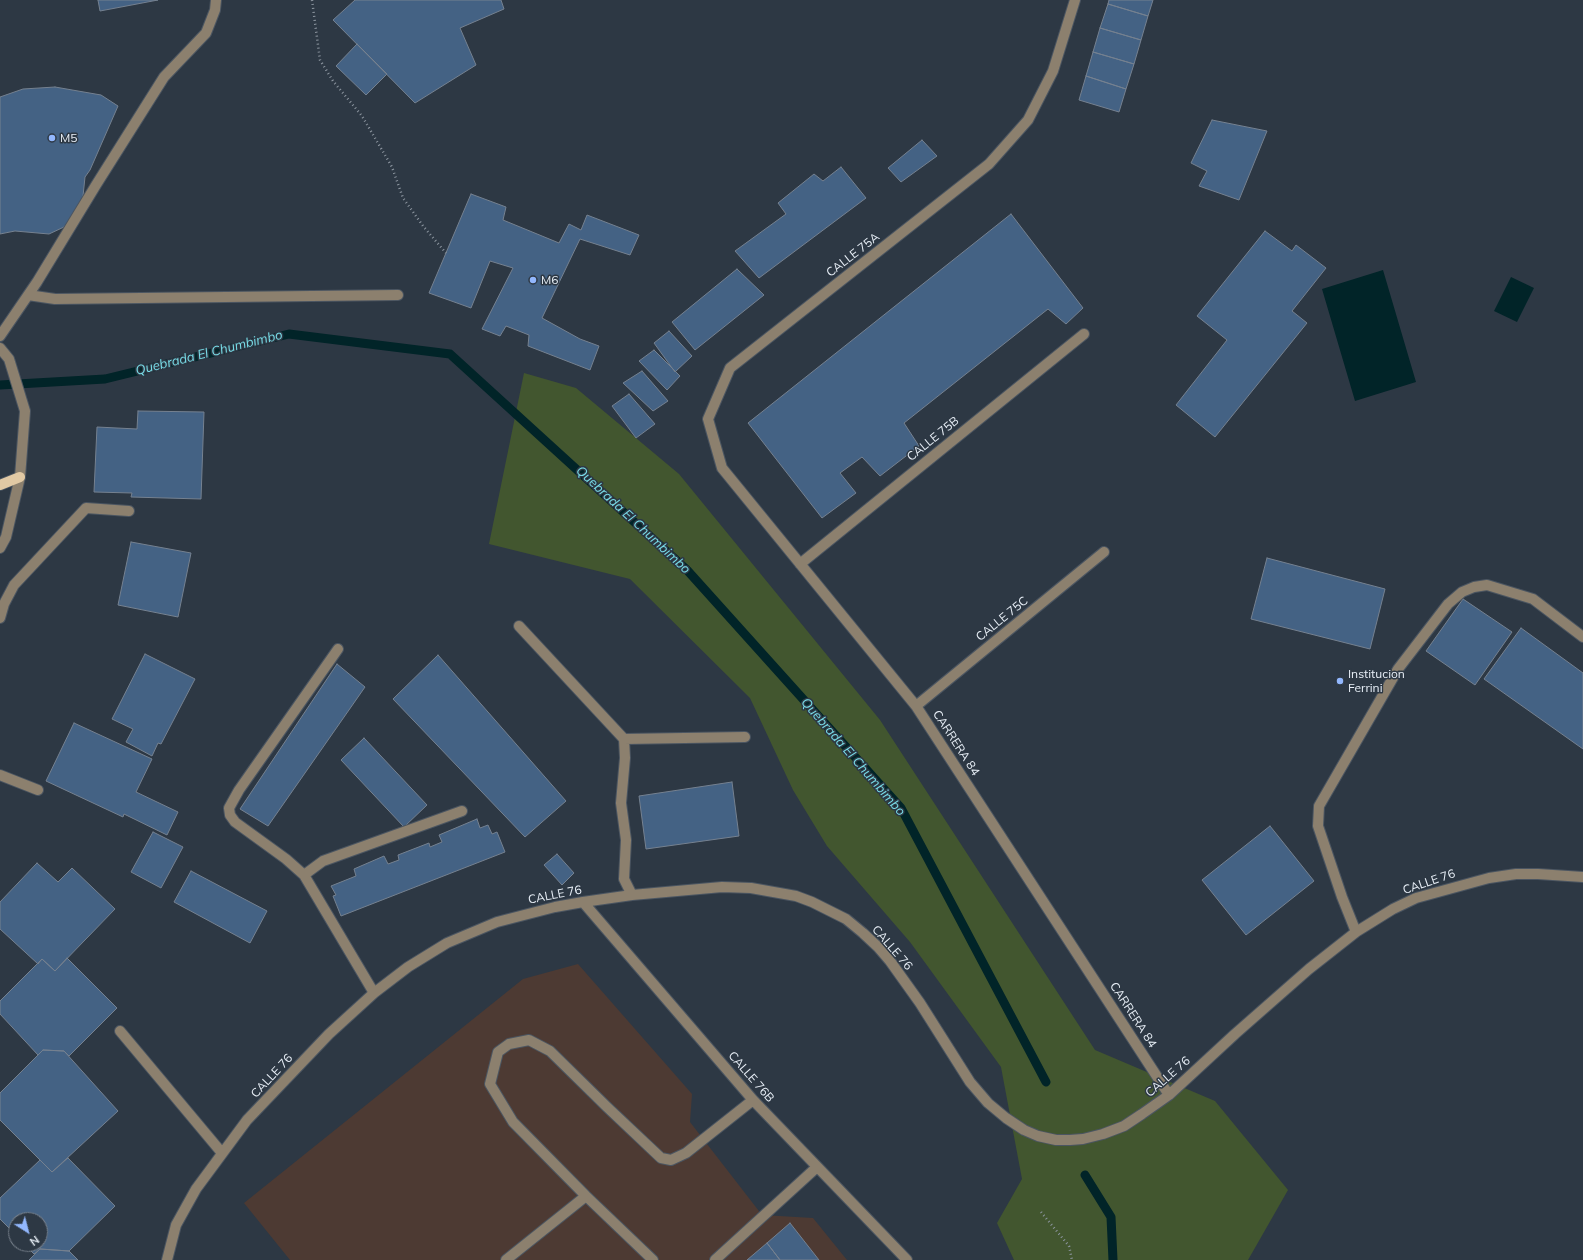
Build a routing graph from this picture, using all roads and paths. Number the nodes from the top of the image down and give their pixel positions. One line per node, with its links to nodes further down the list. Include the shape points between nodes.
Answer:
1 (216, 0): 5 (street, via 206,33 164,77)
2 (312, 0): 4 (path, via 320,60 333,81 362,116 392,167 403,198)
3 (1075, 0): 10 (street, CALLE 75A, via 1054,71 1028,120 989,164 730,368)
4 (446, 253)
5 (28, 295): 6 (street, via 55,299); 8 (street)
6 (398, 295)
7 (1084, 334): 16 (street, CALLE 75B)
8 (0, 336)
9 (0, 348): 11 (street, via 9,359 25,411)
10 (708, 419): 16 (street, CARRERA 84, via 722,468)
11 (20, 477): 12 (main road); 14 (street, via 6,537)
12 (0, 485)
13 (129, 511): 17 (street, via 86,508 14,585)
14 (0, 548)
15 (1104, 552): 22 (street, CALLE 75C)
16 (800, 564): 22 (street, CARRERA 84)
17 (2, 604): 18 (street)
18 (0, 618)
19 (519, 626): 24 (street)
20 (1583, 637): 32 (street, via 1533,599 1487,585 1462,592 1448,604 1402,663 1319,806 1318,826)
21 (338, 648): 28 (street, via 228,808 235,822)
22 (916, 706): 35 (street, CARRERA 84)
23 (745, 737): 24 (street)
24 (624, 739): 30 (street, via 621,803 626,840 624,879)
25 (0, 775): 26 (street)
26 (38, 790)
27 (462, 811): 28 (street, via 323,861)
28 (304, 875): 33 (street)
29 (1583, 877): 32 (street, CALLE 76, via 1516,874 1468,883 1416,898)
30 (632, 895): 31 (street, CALLE 76); 35 (street, CALLE 76, via 722,887 752,888 796,896 846,919 890,961 970,1082 988,1103 1024,1130 1038,1136 1070,1140 1103,1134 1124,1126)
31 (584, 902): 33 (street, CALLE 76, via 497,922 470,932 429,953); 36 (street, CALLE 76B)
32 (1356, 932): 35 (street, CALLE 76, via 1279,995)
33 (374, 993): 37 (street, CALLE 76, via 329,1034 248,1120)
34 (120, 1031): 37 (street)
35 (1169, 1095)
36 (753, 1100): 38 (street, CALLE 76B); 39 (street, via 686,1153 671,1160 661,1158 550,1051 529,1040 509,1044 498,1052 490,1084 513,1122)
37 (222, 1152): 41 (street, CALLE 76, via 184,1209 176,1225)
38 (817, 1167): 44 (street); 45 (street, CALLE 76B)
39 (586, 1196): 42 (street); 43 (street)
40 (1041, 1212): 46 (path, via 1069,1246)
41 (167, 1260)
42 (506, 1260)
43 (653, 1260)
44 (714, 1260)
45 (907, 1260)
46 (1072, 1260)

